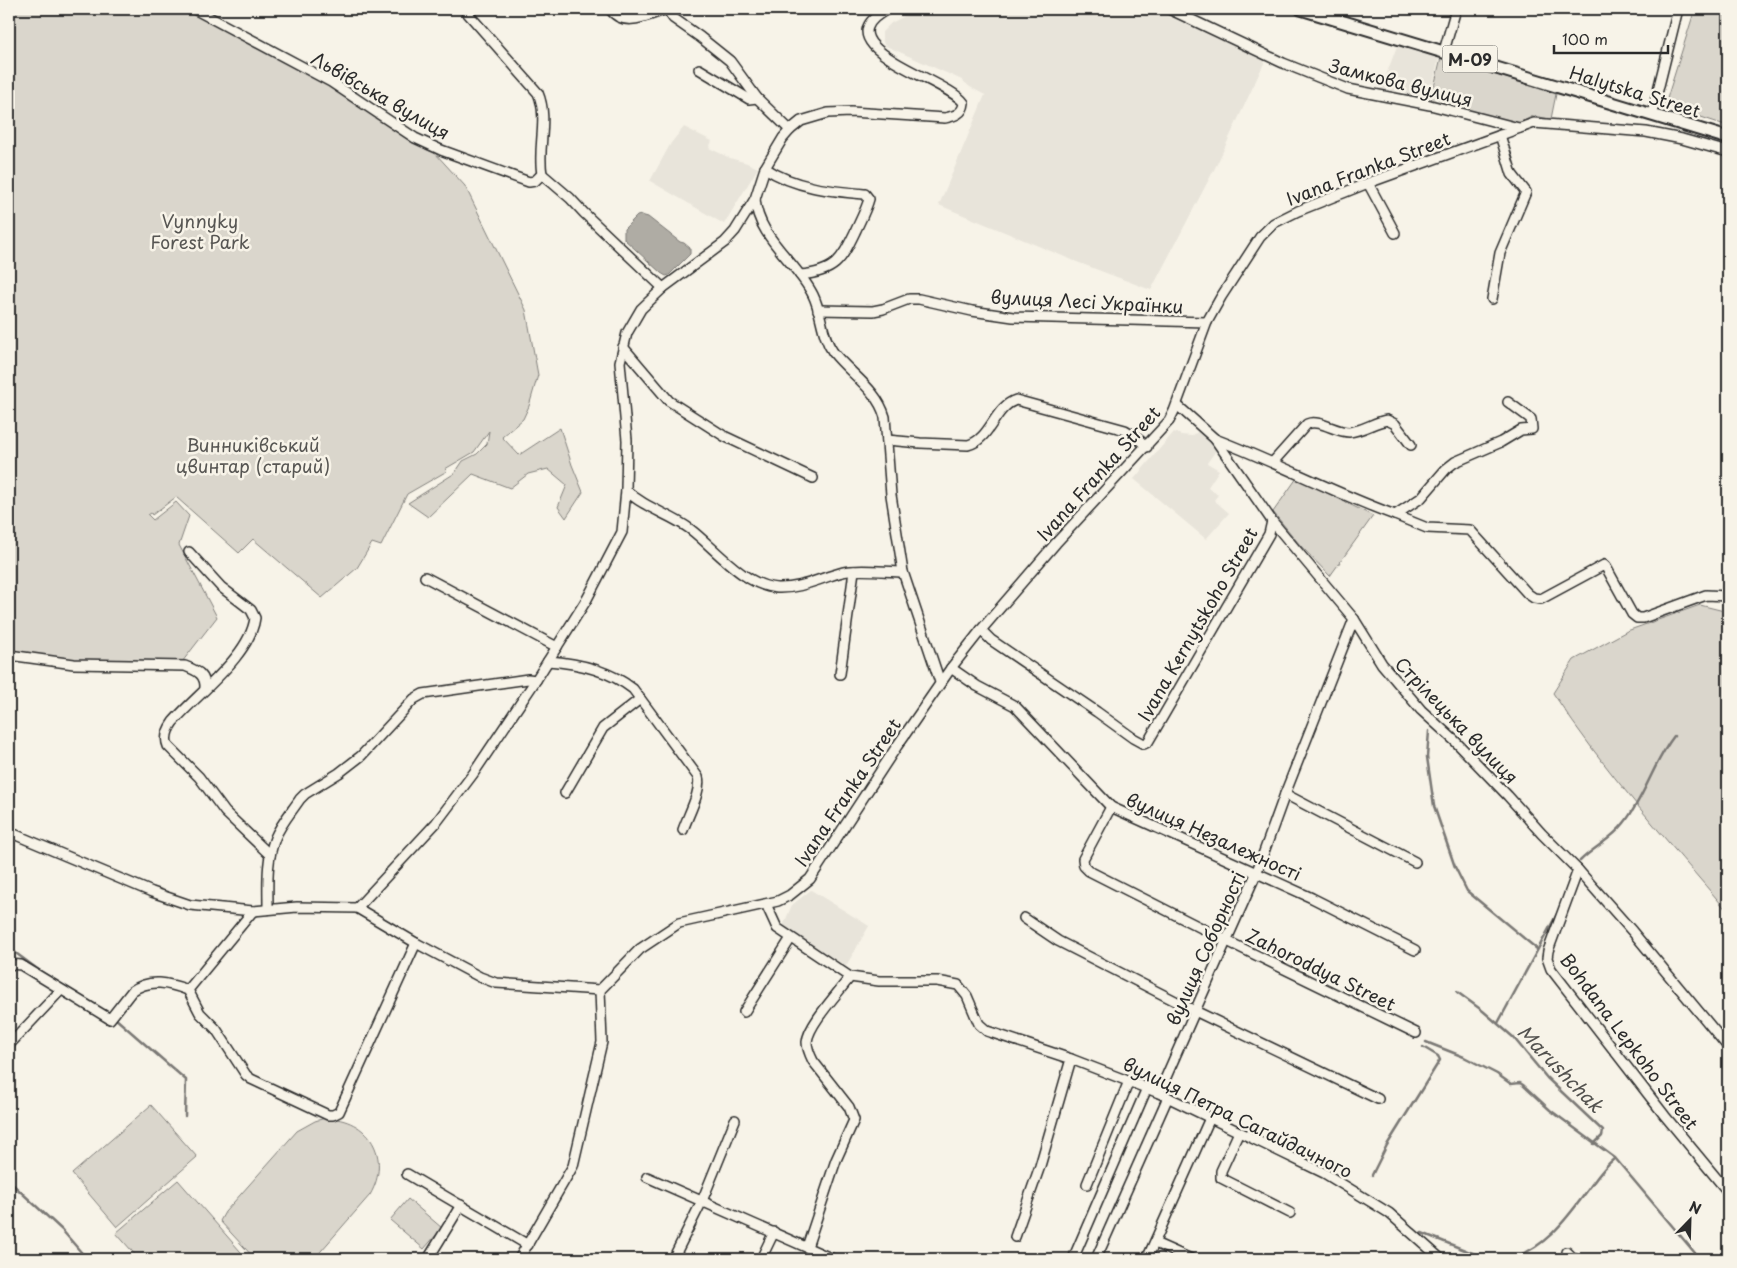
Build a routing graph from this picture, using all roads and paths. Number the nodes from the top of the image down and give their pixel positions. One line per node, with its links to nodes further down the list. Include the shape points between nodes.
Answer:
1 (194, 9): 20 (street, Львівська вулиця, via 332,82 415,138 529,182)
2 (464, 9): 20 (street, via 538,93 543,114)
3 (610, 9): 4 (street, via 628,20)
4 (667, 9): 12 (street, via 673,18 730,61)
5 (888, 9): 15 (street, via 867,29 871,44 889,58 954,93 964,103 961,111 945,118 828,113 807,119)
6 (1168, 9): 14 (street, Замкова вулиця, via 1283,63 1348,89 1430,105)
7 (1301, 9): 10 (main road, Halytska Street / М-09)
8 (1456, 9): 10 (street)
9 (1678, 9): 13 (street)
10 (1444, 51): 13 (main road, Halytska Street / М-09)
11 (699, 69): 12 (street, via 749,98)
12 (757, 98): 15 (street)
13 (1652, 114): 17 (main road, Halytska Street / М-09)
14 (1519, 128): 16 (street, Ivana Franka Street); 18 (street, Ivana Franka Street, via 1534,123 1646,132)
15 (790, 130): 19 (street)
16 (1500, 136): 21 (street, Ivana Franka Street); 26 (street, via 1512,174 1526,192 1500,253)
17 (1728, 138)
18 (1728, 152)
19 (765, 168): 22 (street); 24 (street, via 795,183 865,194 869,199 841,259 828,268)
20 (542, 174): 25 (street)
21 (1368, 183): 23 (street); 28 (street, Ivana Franka Street, via 1274,223 1260,237)
22 (755, 198): 24 (street, via 762,226); 25 (street, via 725,242)
23 (1395, 233)
24 (800, 275): 27 (street, via 814,296)
25 (663, 288): 29 (street, via 640,309 626,333)
26 (1492, 299)
27 (818, 310): 28 (street, вулиця Лесі Українки, via 873,311 909,299 919,299 1013,317); 33 (street, via 832,350 869,389 883,410)
28 (1207, 322): 31 (street, Ivana Franka Street)
29 (623, 347): 37 (street, via 669,402 724,436); 38 (street, via 620,362)
30 (1508, 402): 39 (street, via 1531,419 1532,429 1521,430 1455,462 1421,498)
31 (1177, 405): 32 (street, Стрілецька вулиця); 35 (street, Ivana Franka Street, via 1169,421)
32 (1215, 439): 36 (street); 40 (street, Стрілецька вулиця)
33 (887, 440): 35 (street, via 968,445 981,439 1005,406 1016,400 1125,430); 43 (street, via 891,496)
34 (1411, 445): 36 (street, via 1395,424 1387,420 1350,432 1312,422)
35 (1147, 447): 47 (street, Ivana Franka Street, via 1109,484)
36 (1273, 462): 39 (street)
37 (813, 478)
38 (626, 490): 42 (street, via 634,498 689,528 734,567 768,587 798,587 844,571); 48 (street, via 622,532 587,599)
39 (1395, 515): 45 (street, via 1427,528 1470,530 1528,594 1537,599 1604,565 1637,618 1706,596)
40 (1272, 521): 46 (street, Стрілецька вулиця); 47 (street, Ivana Kernytskoho Street, via 1269,534 1148,742 1141,743 1133,738)
41 (189, 552): 55 (street, via 221,587 251,610 255,618 238,656)
42 (854, 571): 43 (street); 52 (street)
43 (903, 572): 54 (street)
44 (425, 577): 48 (street)
45 (1728, 596)
46 (1354, 619): 58 (street, вулиця Соборності); 64 (street, Стрілецька вулиця, via 1382,664 1421,710 1455,741)
47 (981, 630): 51 (street, Ivana Franka Street)
48 (556, 647): 50 (street)
49 (9, 655): 55 (street, via 74,664 185,666 203,675)
50 (548, 661): 53 (street); 56 (street, via 570,663 610,675 634,689)
51 (951, 668): 54 (street, Ivana Franka Street); 59 (street, вулиця Незалежності, via 1016,706)
52 (840, 674)
53 (536, 680): 62 (street, via 422,694 414,698 360,756 300,799 276,837); 68 (street, via 436,823)
54 (940, 682): 66 (street, Ivana Franka Street, via 810,878 790,895)
55 (205, 690): 62 (street, via 170,726 166,740 168,746 199,777 225,812)
56 (640, 699): 57 (street, via 603,728); 60 (street, via 700,783)
57 (565, 793)
58 (1285, 794): 63 (street); 65 (street, вулиця Соборності)
59 (1111, 807): 65 (street, вулиця Незалежності); 72 (street, Zahoroddya Street, via 1085,854 1084,866)
60 (683, 830)
61 (9, 832): 69 (street, via 190,905)
62 (270, 855): 67 (street)
63 (1415, 862)
64 (1578, 870): 84 (street, Стрілецька вулиця); 96 (street, Bohdana Lepkoho Street, via 1548,951 1551,969)
65 (1256, 874): 72 (street, вулиця Соборності); 74 (street, вулиця Незалежності)
66 (766, 904): 71 (street, via 777,928); 79 (street, Ivana Franka Street, via 678,923 640,949)
67 (268, 908): 68 (street); 69 (street)
68 (357, 908): 73 (street)
69 (253, 911): 78 (street)
70 (1024, 918): 80 (street, via 1058,940)
71 (791, 938): 76 (street); 81 (street)
72 (1227, 942): 80 (street, вулиця Соборності); 82 (street, Zahoroddya Street)
73 (416, 943): 78 (street, via 338,1112 333,1116 246,1074 216,1029 200,1013); 79 (street, via 496,983)
74 (1415, 950)
75 (9, 964): 77 (street, via 21,965)
76 (850, 977): 85 (street, вулиця Петра Сагайдачного, via 958,985 967,996 979,1024 987,1030); 104 (street, via 808,1037 808,1053 849,1107 854,1120 836,1160)
77 (61, 990): 78 (street, via 110,1019 132,991 150,983 170,984); 83 (street)
78 (188, 990)
79 (600, 990): 103 (street, via 602,1042 573,1166)
80 (1195, 1011): 88 (street, вулиця Соборності); 89 (street)
81 (744, 1012)
82 (1416, 1033)
83 (9, 1045)
84 (1728, 1047)
85 (1072, 1059): 86 (street, вулиця Петра Сагайдачного); 101 (street)
86 (1129, 1081): 87 (street, вулиця Петра Сагайдачного); 95 (street)
87 (1147, 1088): 88 (street, вулиця Петра Сагайдачного); 111 (street)
88 (1164, 1095): 90 (street, вулиця Петра Сагайдачного); 112 (street, вулиця Соборності)
89 (1378, 1099)
90 (1210, 1118): 92 (street, вулиця Петра Сагайдачного); 102 (street)
91 (736, 1120): 97 (street)
92 (1239, 1132): 99 (street, via 1220,1171 1221,1178); 115 (street, вулиця Петра Сагайдачного, via 1324,1173 1361,1195 1389,1213)
93 (407, 1174): 98 (street)
94 (647, 1177): 97 (street)
95 (1087, 1184)
96 (1728, 1192)
97 (702, 1201): 100 (street); 108 (street)
98 (461, 1206): 103 (street); 106 (street)
99 (1290, 1213)
100 (774, 1232): 104 (street); 109 (street)
101 (1015, 1237)
102 (1155, 1243): 113 (street); 114 (street)
103 (528, 1245): 107 (street)
104 (807, 1247): 110 (street)
105 (1567, 1252): 116 (street)
106 (428, 1259)
107 (519, 1259)
108 (673, 1259)
109 (761, 1259)
110 (833, 1259)
111 (1073, 1259)
112 (1096, 1259)
113 (1147, 1259)
114 (1191, 1259)
115 (1441, 1259)
116 (1574, 1259)

